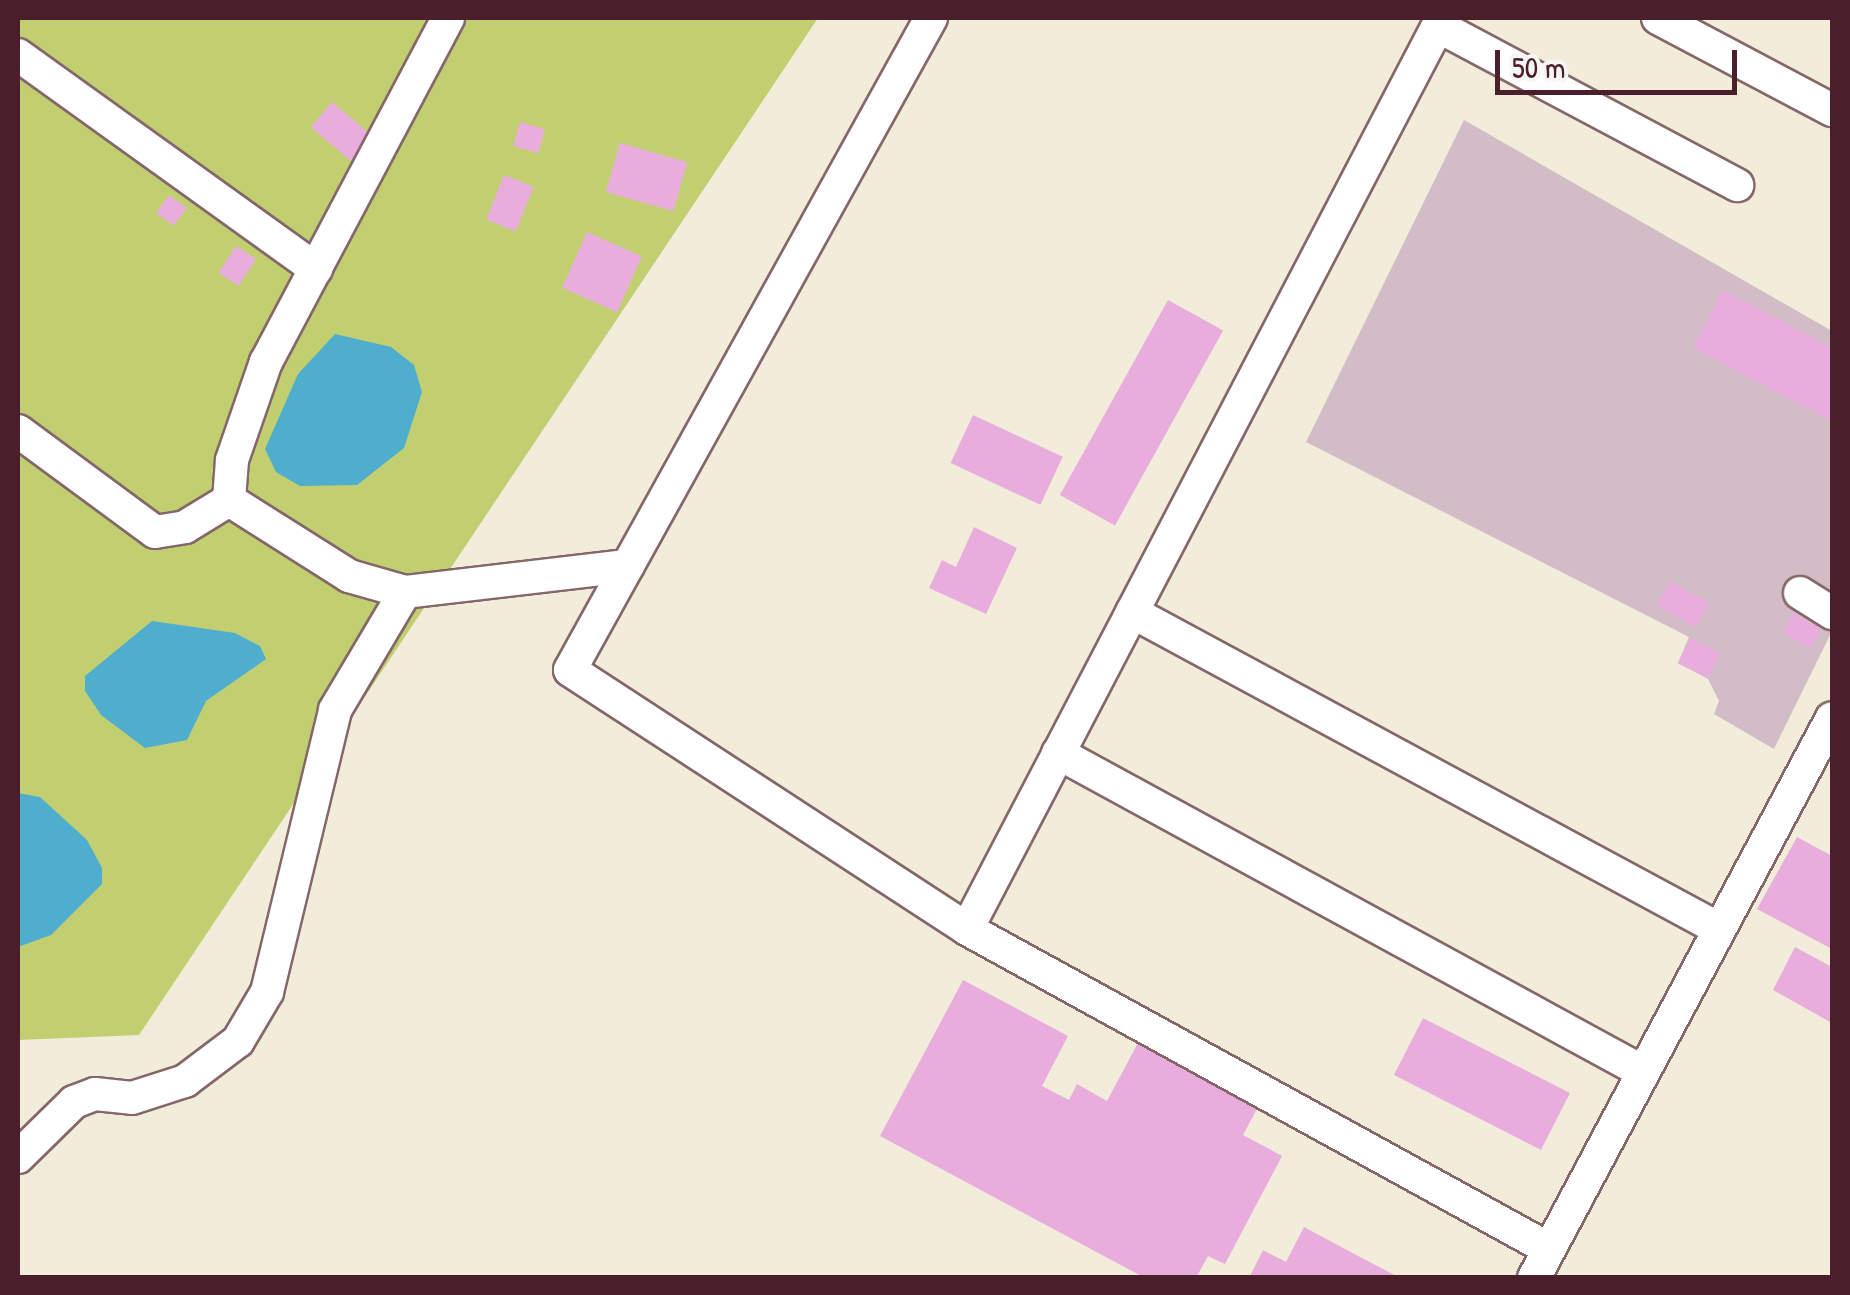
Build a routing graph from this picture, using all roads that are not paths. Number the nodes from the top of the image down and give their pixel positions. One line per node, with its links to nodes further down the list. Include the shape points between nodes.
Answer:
1 (448, 18): 8 (street)
2 (931, 18): 11 (street)
3 (1658, 18): 6 (street)
4 (1440, 22): 7 (street); 14 (street)
5 (18, 55): 8 (street)
6 (1832, 110)
7 (1737, 184)
8 (316, 270): 10 (street, via 266,362 232,460)
9 (18, 432): 10 (street, via 155,532 185,527)
10 (230, 500): 12 (street, via 349,576)
11 (627, 566): 12 (street); 18 (street, via 570,670)
12 (404, 592): 21 (street, via 336,710 267,992 238,1041 185,1081 132,1098 95,1094 74,1102)
13 (1800, 593): 15 (street)
14 (1132, 612): 17 (street); 19 (street)
15 (1832, 612)
16 (1832, 718): 19 (street)
17 (1058, 754): 18 (street); 20 (street)
18 (967, 929): 22 (street)
19 (1720, 930): 20 (street)
20 (1644, 1072): 22 (street)
21 (18, 1157)
22 (1542, 1263)

